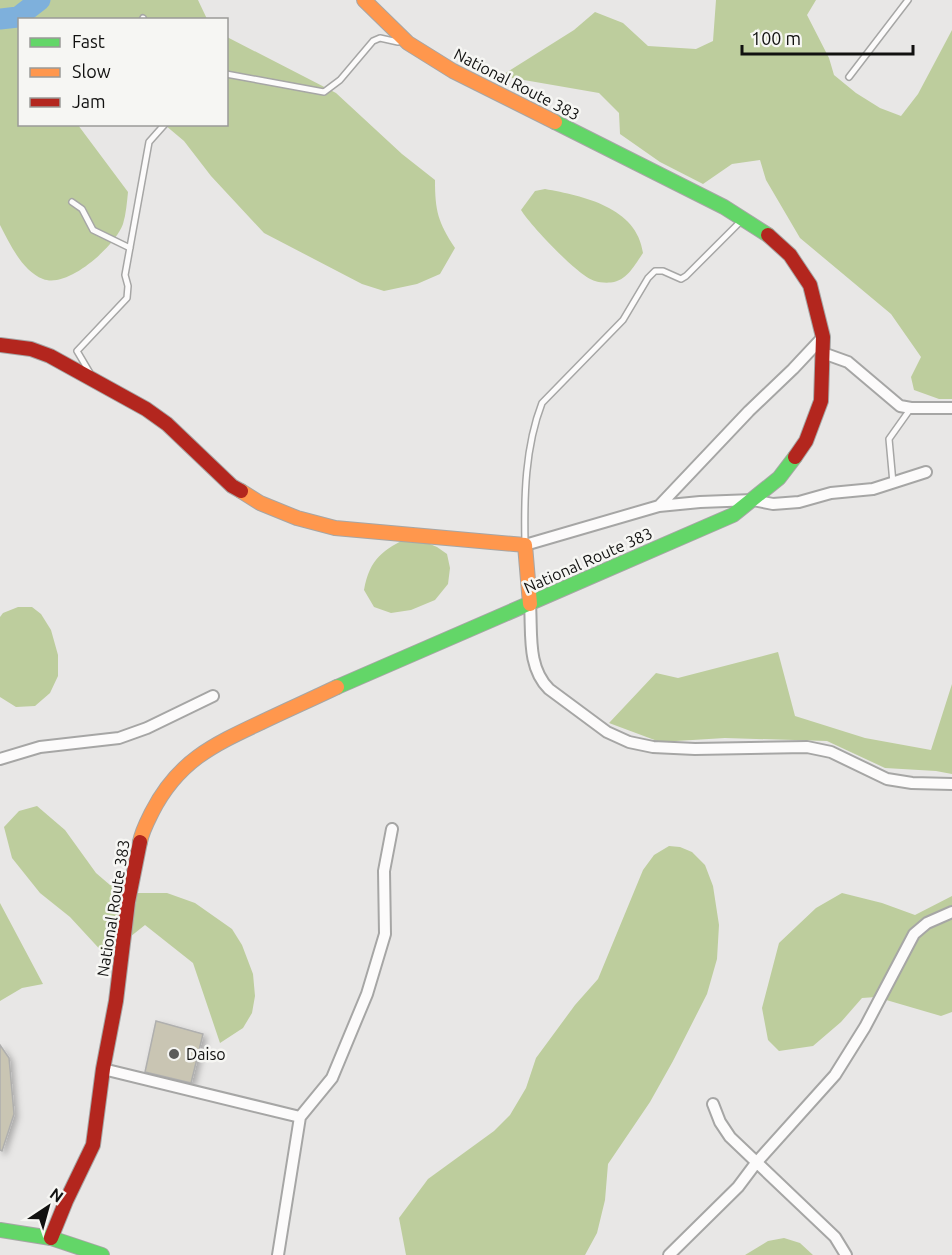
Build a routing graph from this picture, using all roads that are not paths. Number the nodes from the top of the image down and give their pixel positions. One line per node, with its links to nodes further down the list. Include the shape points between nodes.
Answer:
1 (364, 0): 3 (main road, National Route 383)
2 (908, 0): 5 (lane)
3 (411, 45): 4 (lane, via 373,40 340,80 324,92); 8 (main road, National Route 383, via 453,71 724,207)
4 (228, 74)
5 (849, 77)
6 (163, 126): 9 (lane, via 149,142)
7 (72, 202): 9 (lane, via 82,209 93,230)
8 (742, 220): 10 (main road, National Route 383, via 772,237 790,255 810,285); 20 (lane, via 686,276 681,279 655,272 648,278 623,320 542,403 534,428 526,484)
9 (129, 249): 13 (lane, via 127,298 77,351)
10 (823, 337): 12 (main road, National Route 383); 19 (street)
11 (0, 345): 13 (main road, via 31,349)
12 (823, 353): 14 (street, via 848,362 900,406); 18 (main road, National Route 383, via 822,401 806,441 778,478)
13 (96, 381): 20 (main road, via 167,424 232,486 297,518 335,528)
14 (910, 408): 15 (street); 17 (lane, via 889,439)
15 (952, 408)
16 (926, 472): 17 (street)
17 (892, 483): 18 (street, via 799,502 773,504)
18 (753, 500): 19 (street); 21 (main road, National Route 383, via 733,515)
19 (659, 507): 20 (street)
20 (525, 545): 21 (main road)
21 (530, 604): 24 (street, via 533,665 540,681 607,732 629,742 695,749 807,747 831,752 887,779); 27 (main road, National Route 383, via 366,673 225,739 178,772 142,832)
22 (213, 696): 23 (street, via 119,738 40,747)
23 (0, 759)
24 (952, 784)
25 (392, 829): 29 (street, via 384,871 385,934 367,994 332,1078)
26 (952, 912): 30 (street, via 927,923 914,934 835,1075)
27 (103, 1070): 29 (street); 32 (main road, National Route 383, via 93,1145)
28 (713, 1104): 30 (street, via 730,1137)
29 (300, 1117): 34 (street)
30 (756, 1163): 35 (street, via 738,1187); 36 (street, via 835,1237)
31 (0, 1230): 32 (main road)
32 (51, 1238): 33 (main road)
33 (102, 1255)
34 (278, 1255)
35 (669, 1255)
36 (846, 1255)

